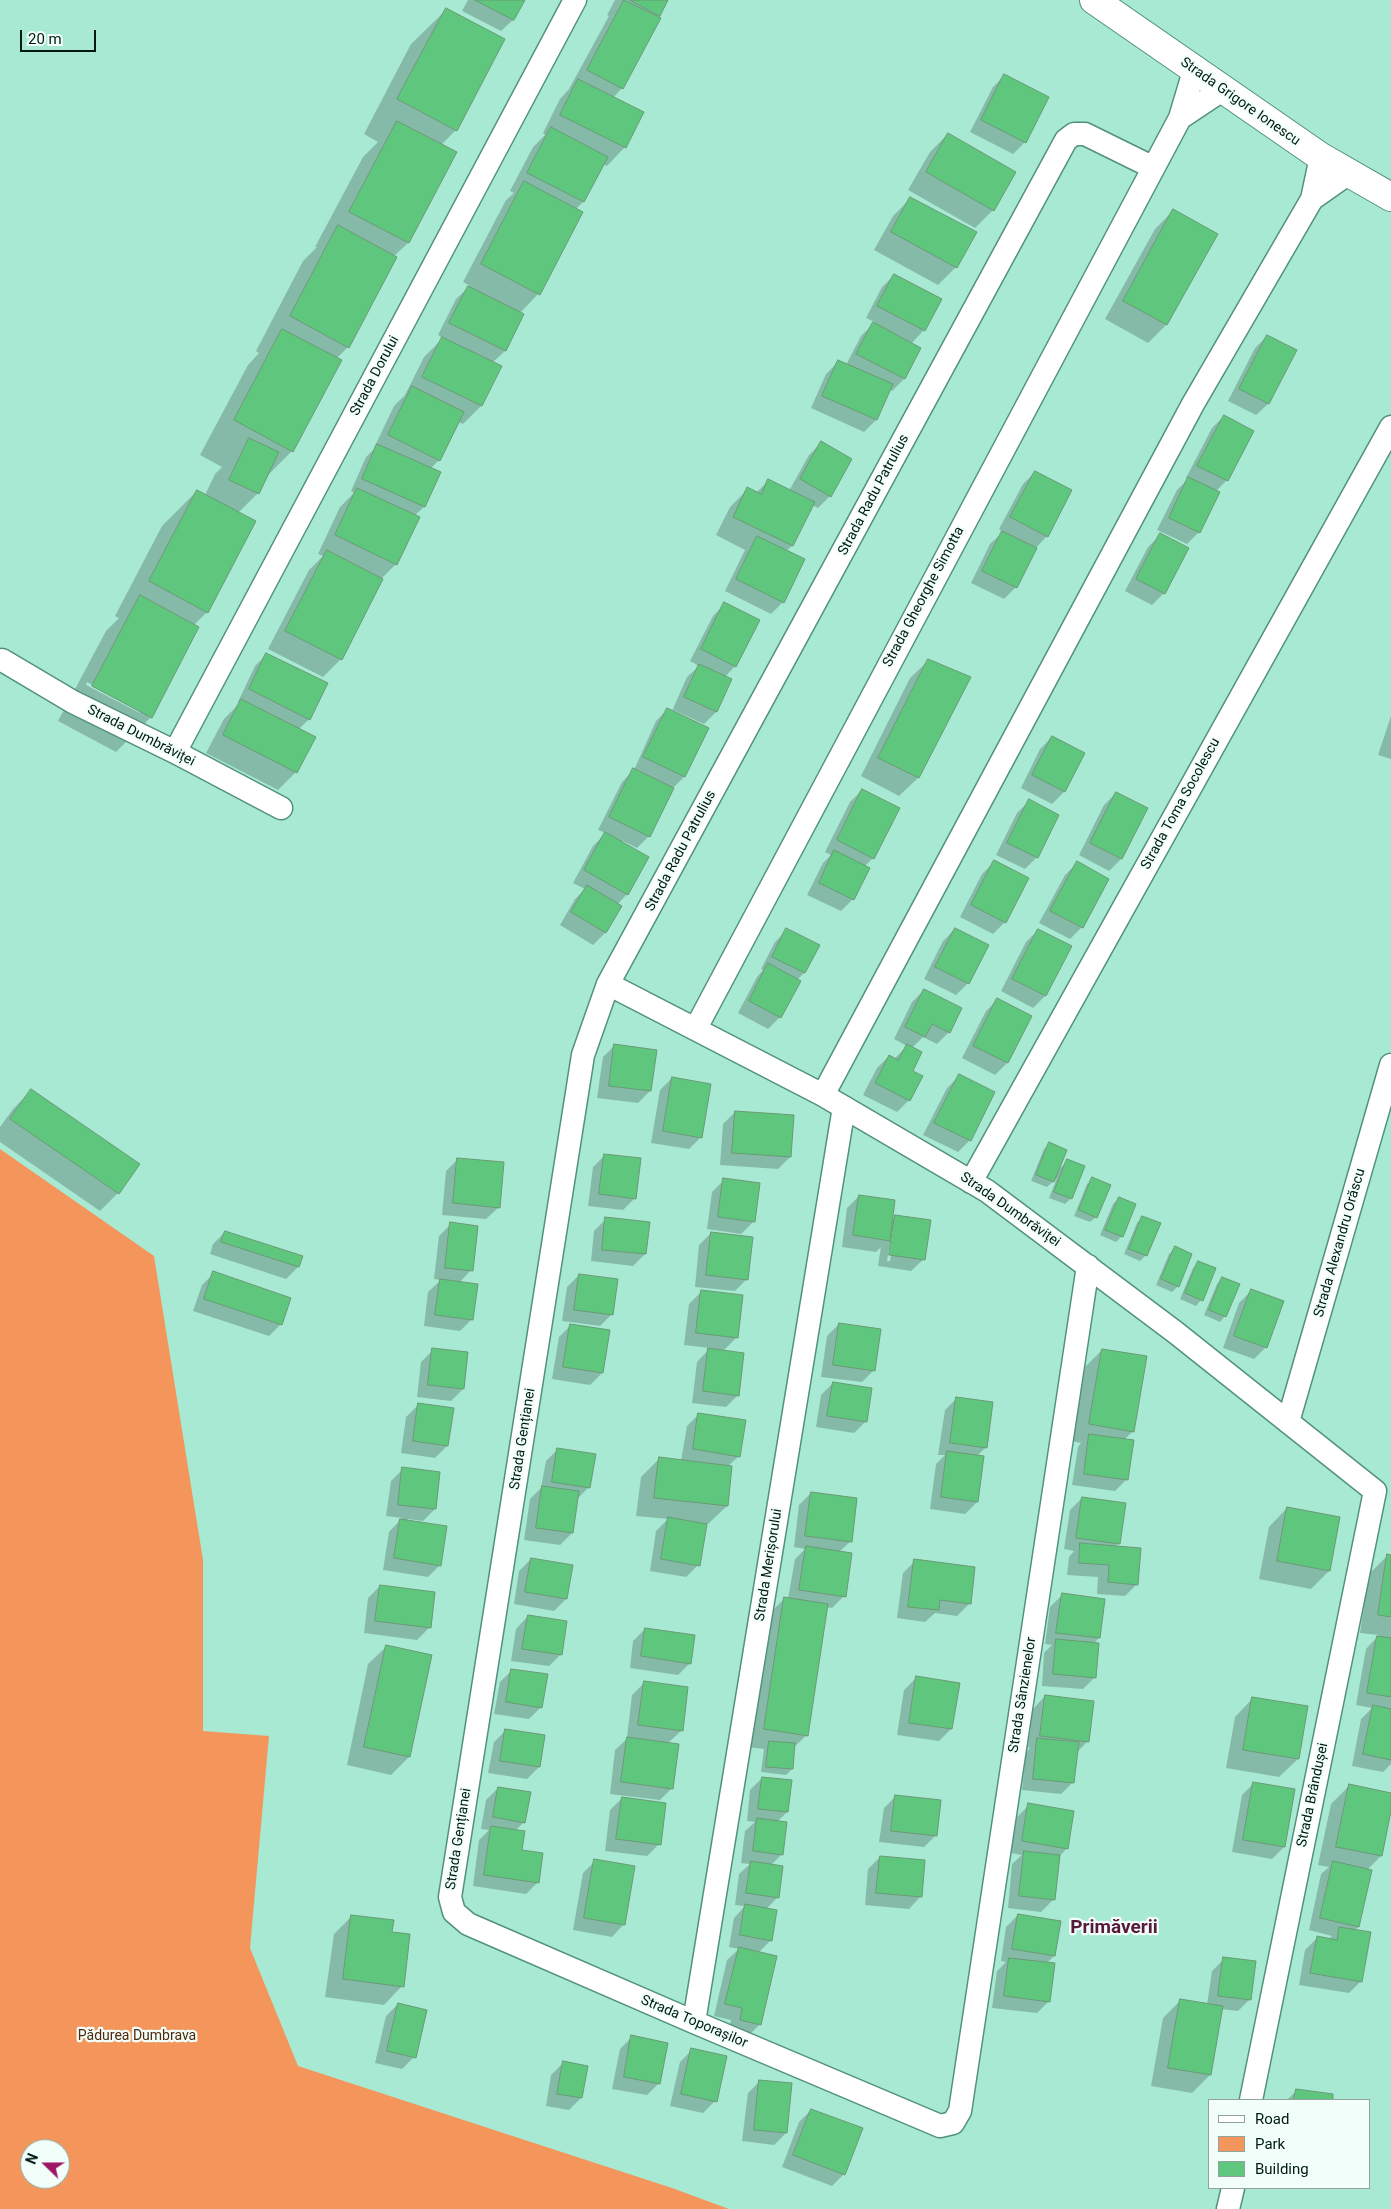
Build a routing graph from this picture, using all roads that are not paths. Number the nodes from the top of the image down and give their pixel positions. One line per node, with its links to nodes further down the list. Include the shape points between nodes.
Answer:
1 (575, 0): 13 (street, Strada Dorului)
2 (1094, 0): 3 (main road, Strada Grigore Ionescu)
3 (1194, 71): 4 (main road, Strada Grigore Ionescu); 5 (street)
4 (1222, 90): 5 (street); 6 (main road, Strada Grigore Ionescu)
5 (1180, 118): 7 (street)
6 (1321, 157): 8 (main road, Strada Grigore Ionescu); 10 (street)
7 (1152, 167): 15 (street, Strada Radu Patrulius, via 1086,134 1074,134 1066,140); 16 (street, Strada Gheorghe Simotta)
8 (1349, 173): 9 (main road, Strada Grigore Ionescu); 10 (street)
9 (1391, 197)
10 (1312, 200): 18 (street, via 1193,404)
11 (1391, 427): 20 (street, Strada Toma Socolescu)
12 (2, 660): 13 (street, Strada Dumbrăviței, via 73,702)
13 (175, 752): 14 (street, Strada Dumbrăviței)
14 (281, 808)
15 (608, 984): 16 (street, Strada Dumbrăviței); 24 (street, Strada Gențianei, via 583,1055)
16 (696, 1028): 18 (street, Strada Dumbrăviței)
17 (1391, 1065): 22 (street, Strada Alexandru Orăscu)
18 (823, 1095): 19 (street, Strada Dumbrăviței)
19 (844, 1107): 20 (street, Strada Dumbrăviței); 25 (street, Strada Merișorului)
20 (971, 1182): 21 (street, Strada Dumbrăviței)
21 (1088, 1266): 22 (street, Strada Dumbrăviței); 27 (street, Strada Sânzienelor, via 960,2111)
22 (1288, 1422): 23 (street, Strada Dumbrăviței)
23 (1376, 1491): 26 (street, Strada Brândușei)
24 (450, 1897): 25 (street, Strada Toporașilor, via 454,1912 468,1924)
25 (694, 2022): 27 (street, Strada Toporașilor, via 940,2126)
26 (1250, 2099)
27 (953, 2123)
28 (1233, 2189): 29 (street)
29 (1228, 2209)

